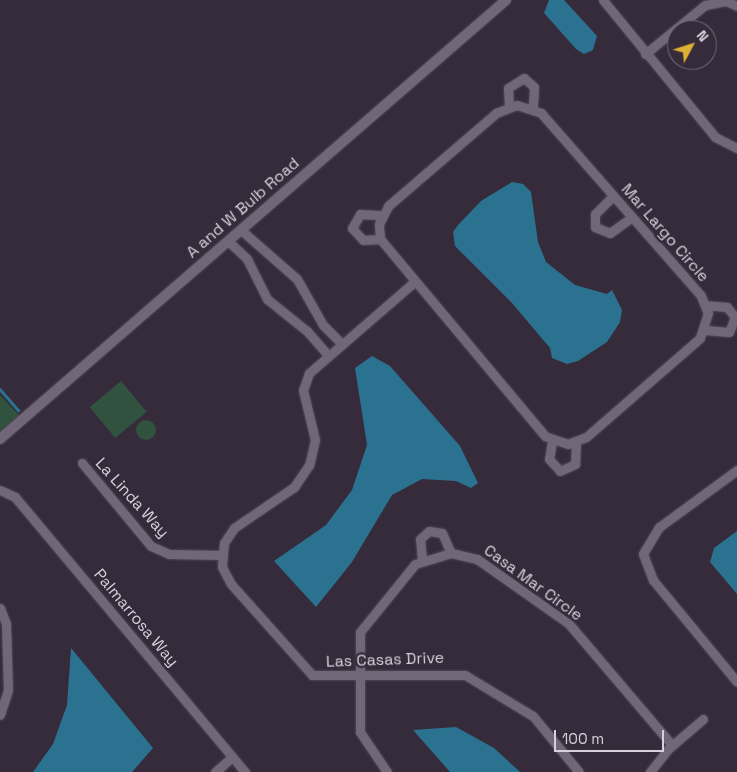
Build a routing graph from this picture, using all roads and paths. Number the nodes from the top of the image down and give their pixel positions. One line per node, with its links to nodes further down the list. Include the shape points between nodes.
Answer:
1 (506, 0): 11 (street, A and W Bulb Road)
2 (603, 0): 4 (street)
3 (737, 6): 4 (street, via 726,1 705,5)
4 (645, 54): 7 (street, via 715,137)
5 (509, 106): 6 (street); 6 (street, via 508,88 524,78 534,87); 9 (street)
6 (533, 108): 8 (street, Mar Largo Circle)
7 (737, 148)
8 (613, 196): 10 (street, Mar Largo Circle); 10 (street, via 595,214 595,227 610,233)
9 (382, 215): 12 (street); 12 (street, via 360,214 352,228 363,240)
10 (632, 217): 15 (street, Mar Largo Circle)
11 (242, 230): 13 (street, A and W Bulb Road); 17 (street, via 297,279 323,325)
12 (380, 239): 14 (street)
13 (228, 241): 18 (street, via 247,259 267,299 307,331); 19 (street, A and W Bulb Road)
14 (413, 283): 17 (street); 20 (street)
15 (706, 305): 16 (street, Mar Largo Circle); 16 (street, via 727,307 735,317 729,332)
16 (705, 330): 21 (street)
17 (342, 344): 18 (street)
18 (328, 355): 26 (street, via 309,373 303,390 314,432 306,472 287,493 234,528)
19 (0, 439)
20 (552, 440): 21 (street); 21 (street, via 549,459 560,471 575,464)
21 (576, 442)
22 (82, 463): 26 (street, La Linda Way, via 151,546 168,554)
23 (737, 470): 30 (street, via 659,527 643,554 653,580)
24 (0, 490): 34 (street, Palmarrosa Way, via 16,497)
25 (451, 553): 27 (street, Casa Mar Circle); 27 (street, via 442,533 429,531 420,539); 33 (street, Casa Mar Circle, via 477,559 569,624)
26 (221, 555): 29 (street, Las Casas Drive, via 231,584 305,671 320,677)
27 (422, 560): 29 (street, Casa Mar Circle, via 408,570 360,632)
28 (0, 608): 31 (street, via 6,624 8,690)
29 (357, 677): 37 (street, Casa Mar Circle, via 360,732); 38 (street, Las Casas Drive, via 465,675 533,716)
30 (737, 682)
31 (0, 715)
32 (703, 719): 33 (street)
33 (672, 745): 39 (street)
34 (232, 757): 35 (street); 36 (street, Palmarrosa Way)
35 (215, 772)
36 (245, 772)
37 (388, 772)
38 (579, 772)
39 (650, 772)

